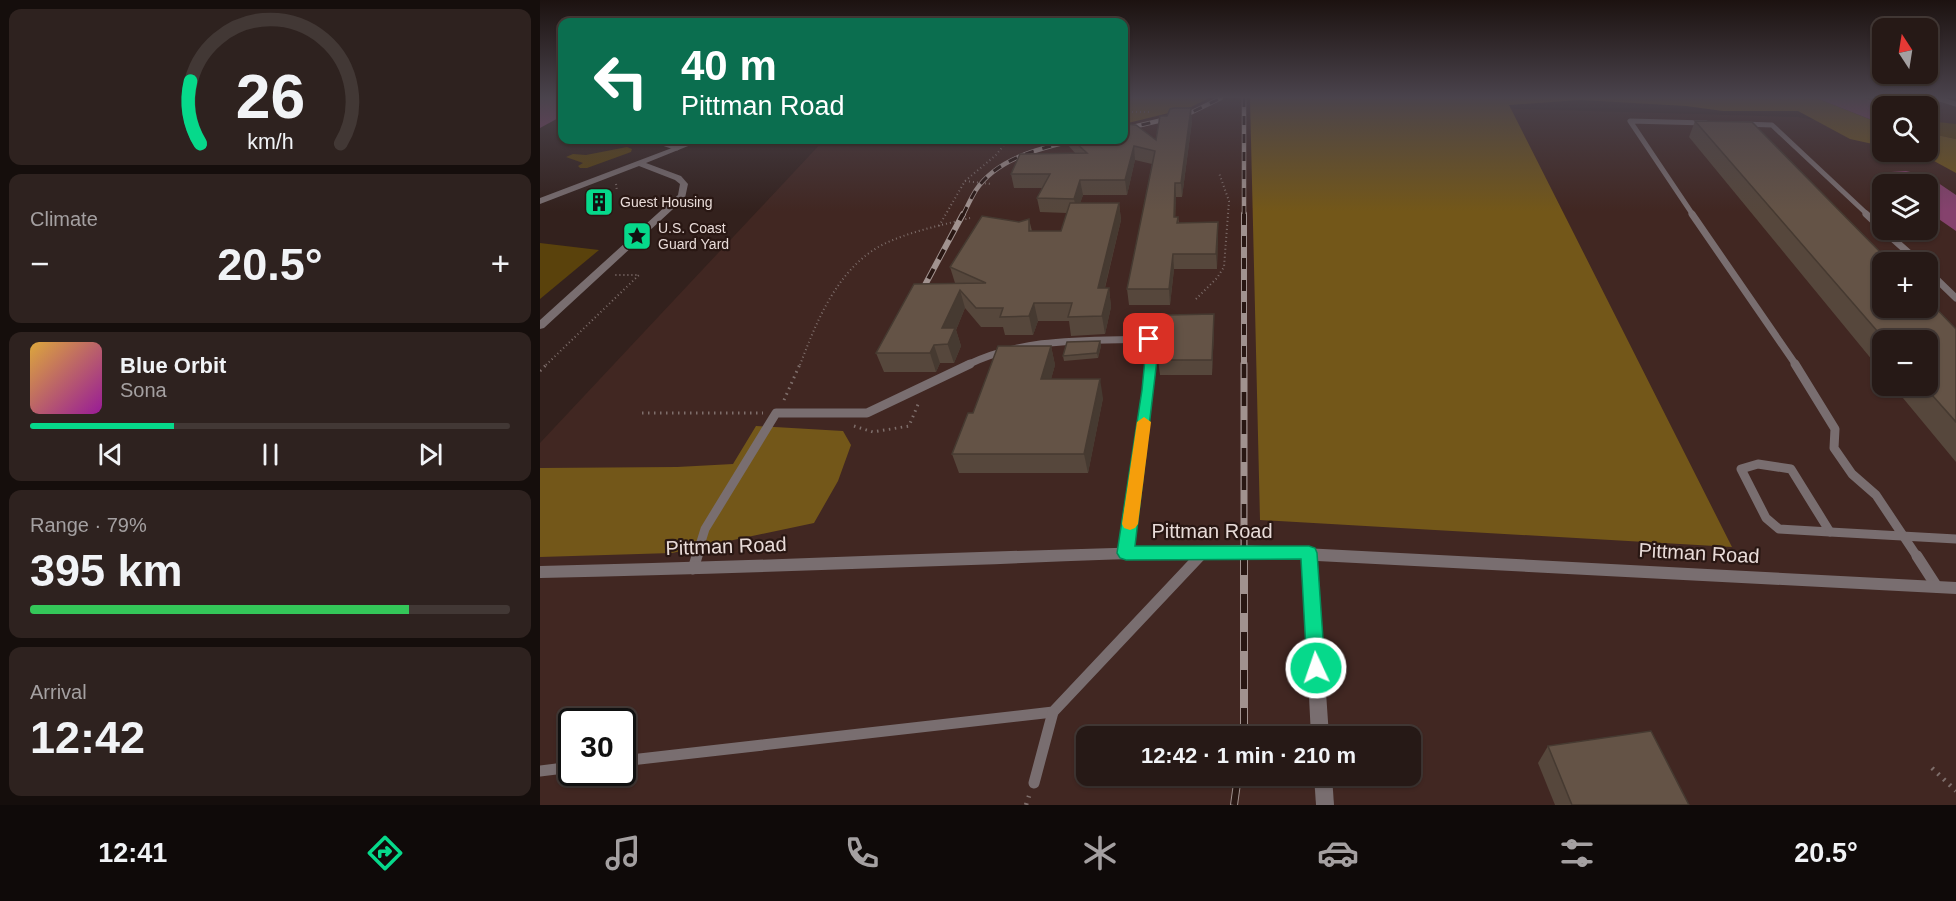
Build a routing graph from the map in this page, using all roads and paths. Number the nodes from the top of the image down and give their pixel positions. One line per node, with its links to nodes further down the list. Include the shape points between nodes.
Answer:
1 (1640, 136): 28 (lane, via 1804,377 1835,429 1834,448 1852,474 1876,495)
2 (1783, 136): 13 (lane)
3 (665, 144): 6 (lane)
4 (688, 144): 6 (street)
5 (1005, 144): 9 (path)
6 (677, 148): 7 (street)
7 (638, 163): 11 (street); 17 (street, via 678,178 684,184 682,196)
8 (1220, 173): 20 (path, via 1229,201 1224,267)
9 (965, 181): 10 (path); 14 (path)
10 (991, 184)
11 (540, 201)
12 (970, 218): 14 (path)
13 (1872, 219)
14 (938, 227): 24 (path, via 875,248 858,265 818,319 791,388)
15 (1895, 240): 16 (lane)
16 (1908, 252)
17 (596, 275): 21 (street); 22 (path, via 639,275)
18 (1938, 281): 19 (lane)
19 (1956, 298)
20 (1196, 299)
21 (540, 326)
22 (540, 371)
23 (928, 384): 26 (lane, via 867,413); 26 (path, via 909,426 861,431); 31 (lane, via 990,354 1038,343 1149,339 1148,390)
24 (776, 412): 25 (path); 26 (lane); 33 (lane, via 705,529)
25 (642, 413)
26 (840, 414)
27 (1830, 532): 27 (lane, via 1779,529 1772,525 1741,470 1752,465 1791,470); 28 (lane)
28 (1903, 535): 29 (lane); 35 (lane)
29 (1956, 539)
30 (1204, 552): 31 (street, Pittman Road); 32 (street, Pittman Road); 37 (lane)
31 (1126, 553): 33 (street, Pittman Road)
32 (1309, 553): 35 (street, Pittman Road); 38 (street)
33 (693, 569): 34 (street, Pittman Road)
34 (540, 572)
35 (1937, 587): 36 (street, Pittman Road)
36 (1956, 588)
37 (1053, 712): 39 (lane); 43 (lane)
38 (1319, 726)
39 (636, 759)
40 (1932, 768): 45 (path)
41 (558, 769): 42 (lane)
42 (540, 771)
43 (1034, 783)
44 (1323, 786): 46 (street)
45 (1956, 791)
46 (1324, 805)

